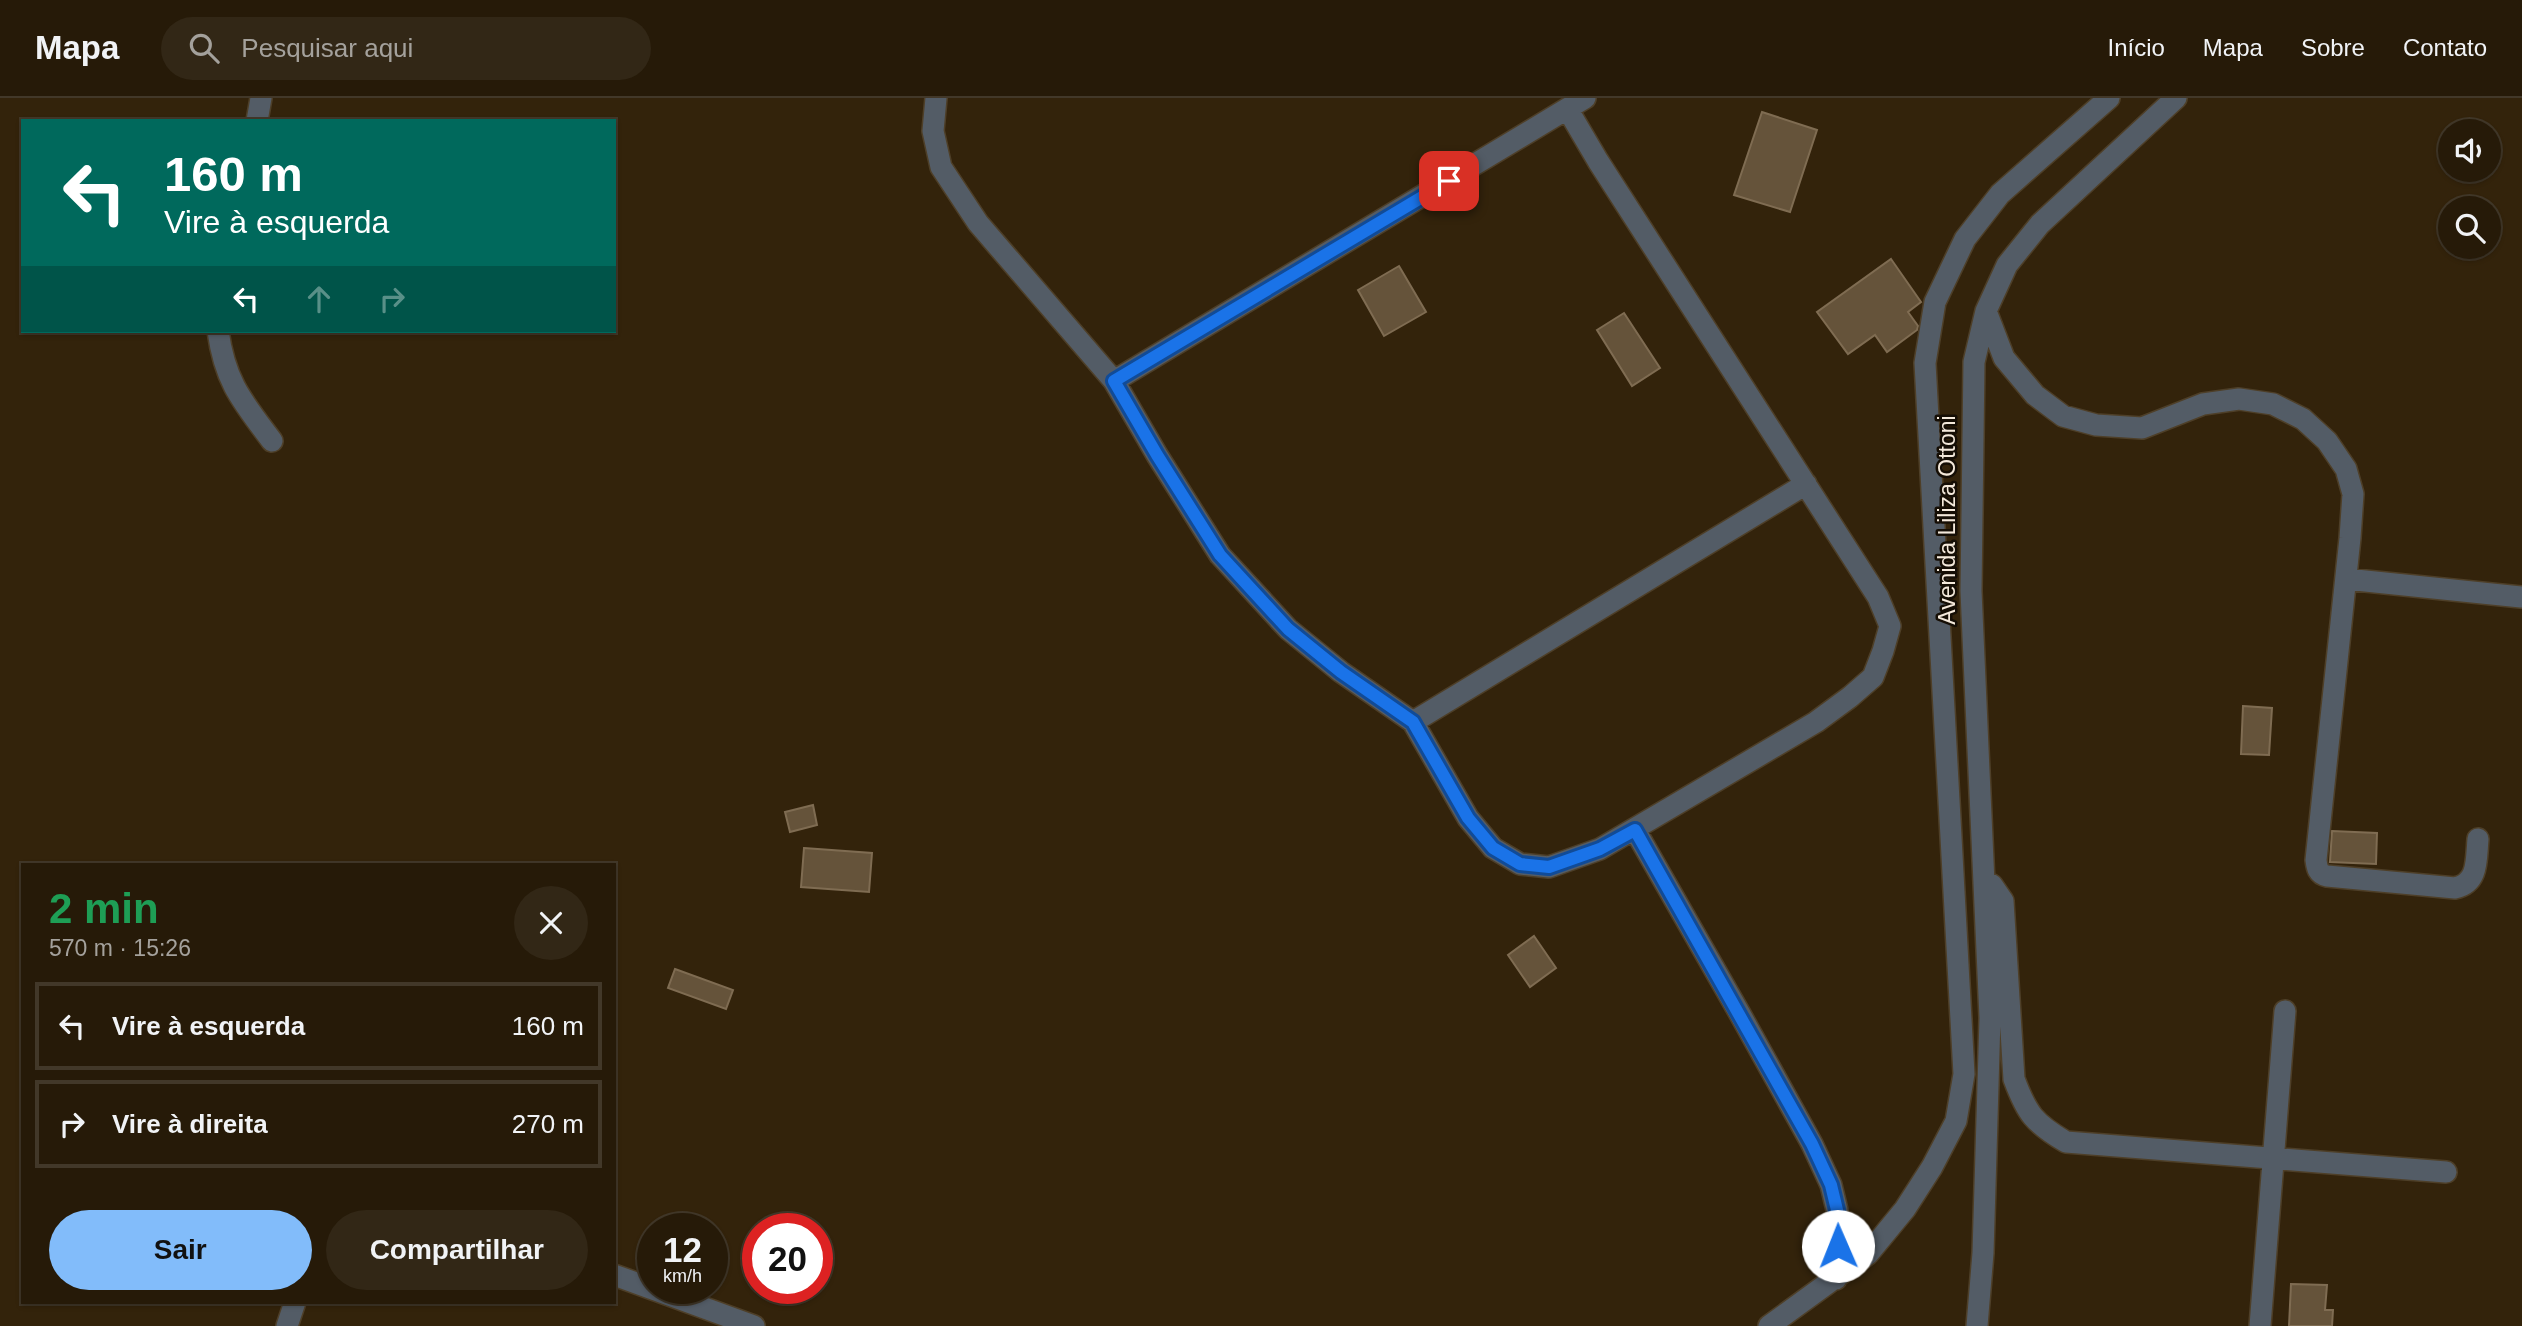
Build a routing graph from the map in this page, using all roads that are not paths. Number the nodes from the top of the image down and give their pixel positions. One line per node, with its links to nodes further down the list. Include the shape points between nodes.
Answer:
1 (261, 98): 6 (street)
2 (936, 98): 9 (street, via 933,131 941,167 978,223)
3 (2109, 98): 22 (street, via 2000,194 1965,239 1935,302 1925,363 1965,1074 1956,1121 1932,1167 1868,1254)
4 (2176, 98): 7 (street, Avenida Liliza Ottoni, via 2039,224 2007,265)
5 (1577, 104): 9 (street); 11 (street, via 1598,161)
6 (257, 119)
7 (1986, 310): 12 (street, via 2004,358 2035,395 2063,416 2096,425 2142,428 2203,404 2239,399 2273,404 2303,419 2327,441 2346,469 2353,494); 17 (street, Avenida Liliza Ottoni, via 1974,362 1971,592)
8 (218, 333): 10 (street, via 225,371 240,400)
9 (1114, 381): 14 (street, via 1220,555 1288,629)
10 (272, 441)
11 (1806, 484): 14 (street); 15 (street, via 1878,597 1890,626 1872,677 1816,722)
12 (2346, 579): 13 (street); 16 (street, via 2316,860 2319,871 2327,876 2461,887 2474,874)
13 (2521, 597)
14 (1413, 722): 15 (street, via 1468,818 1493,848 1520,864 1549,867 1600,849)
15 (1635, 830): 22 (street, via 1831,1185 1837,1210)
16 (2478, 839)
17 (1984, 881): 19 (street, via 2003,901 2014,1080 2024,1106 2042,1128 2066,1142); 27 (street, Avenida Liliza Ottoni, via 1990,1018)
18 (2285, 1011): 19 (street)
19 (2273, 1160): 20 (street); 28 (street)
20 (2446, 1172)
21 (616, 1276): 25 (street)
22 (1836, 1279): 26 (street)
23 (294, 1304): 24 (street)
24 (287, 1326)
25 (754, 1326)
26 (1769, 1326)
27 (1977, 1326)
28 (2260, 1326)

